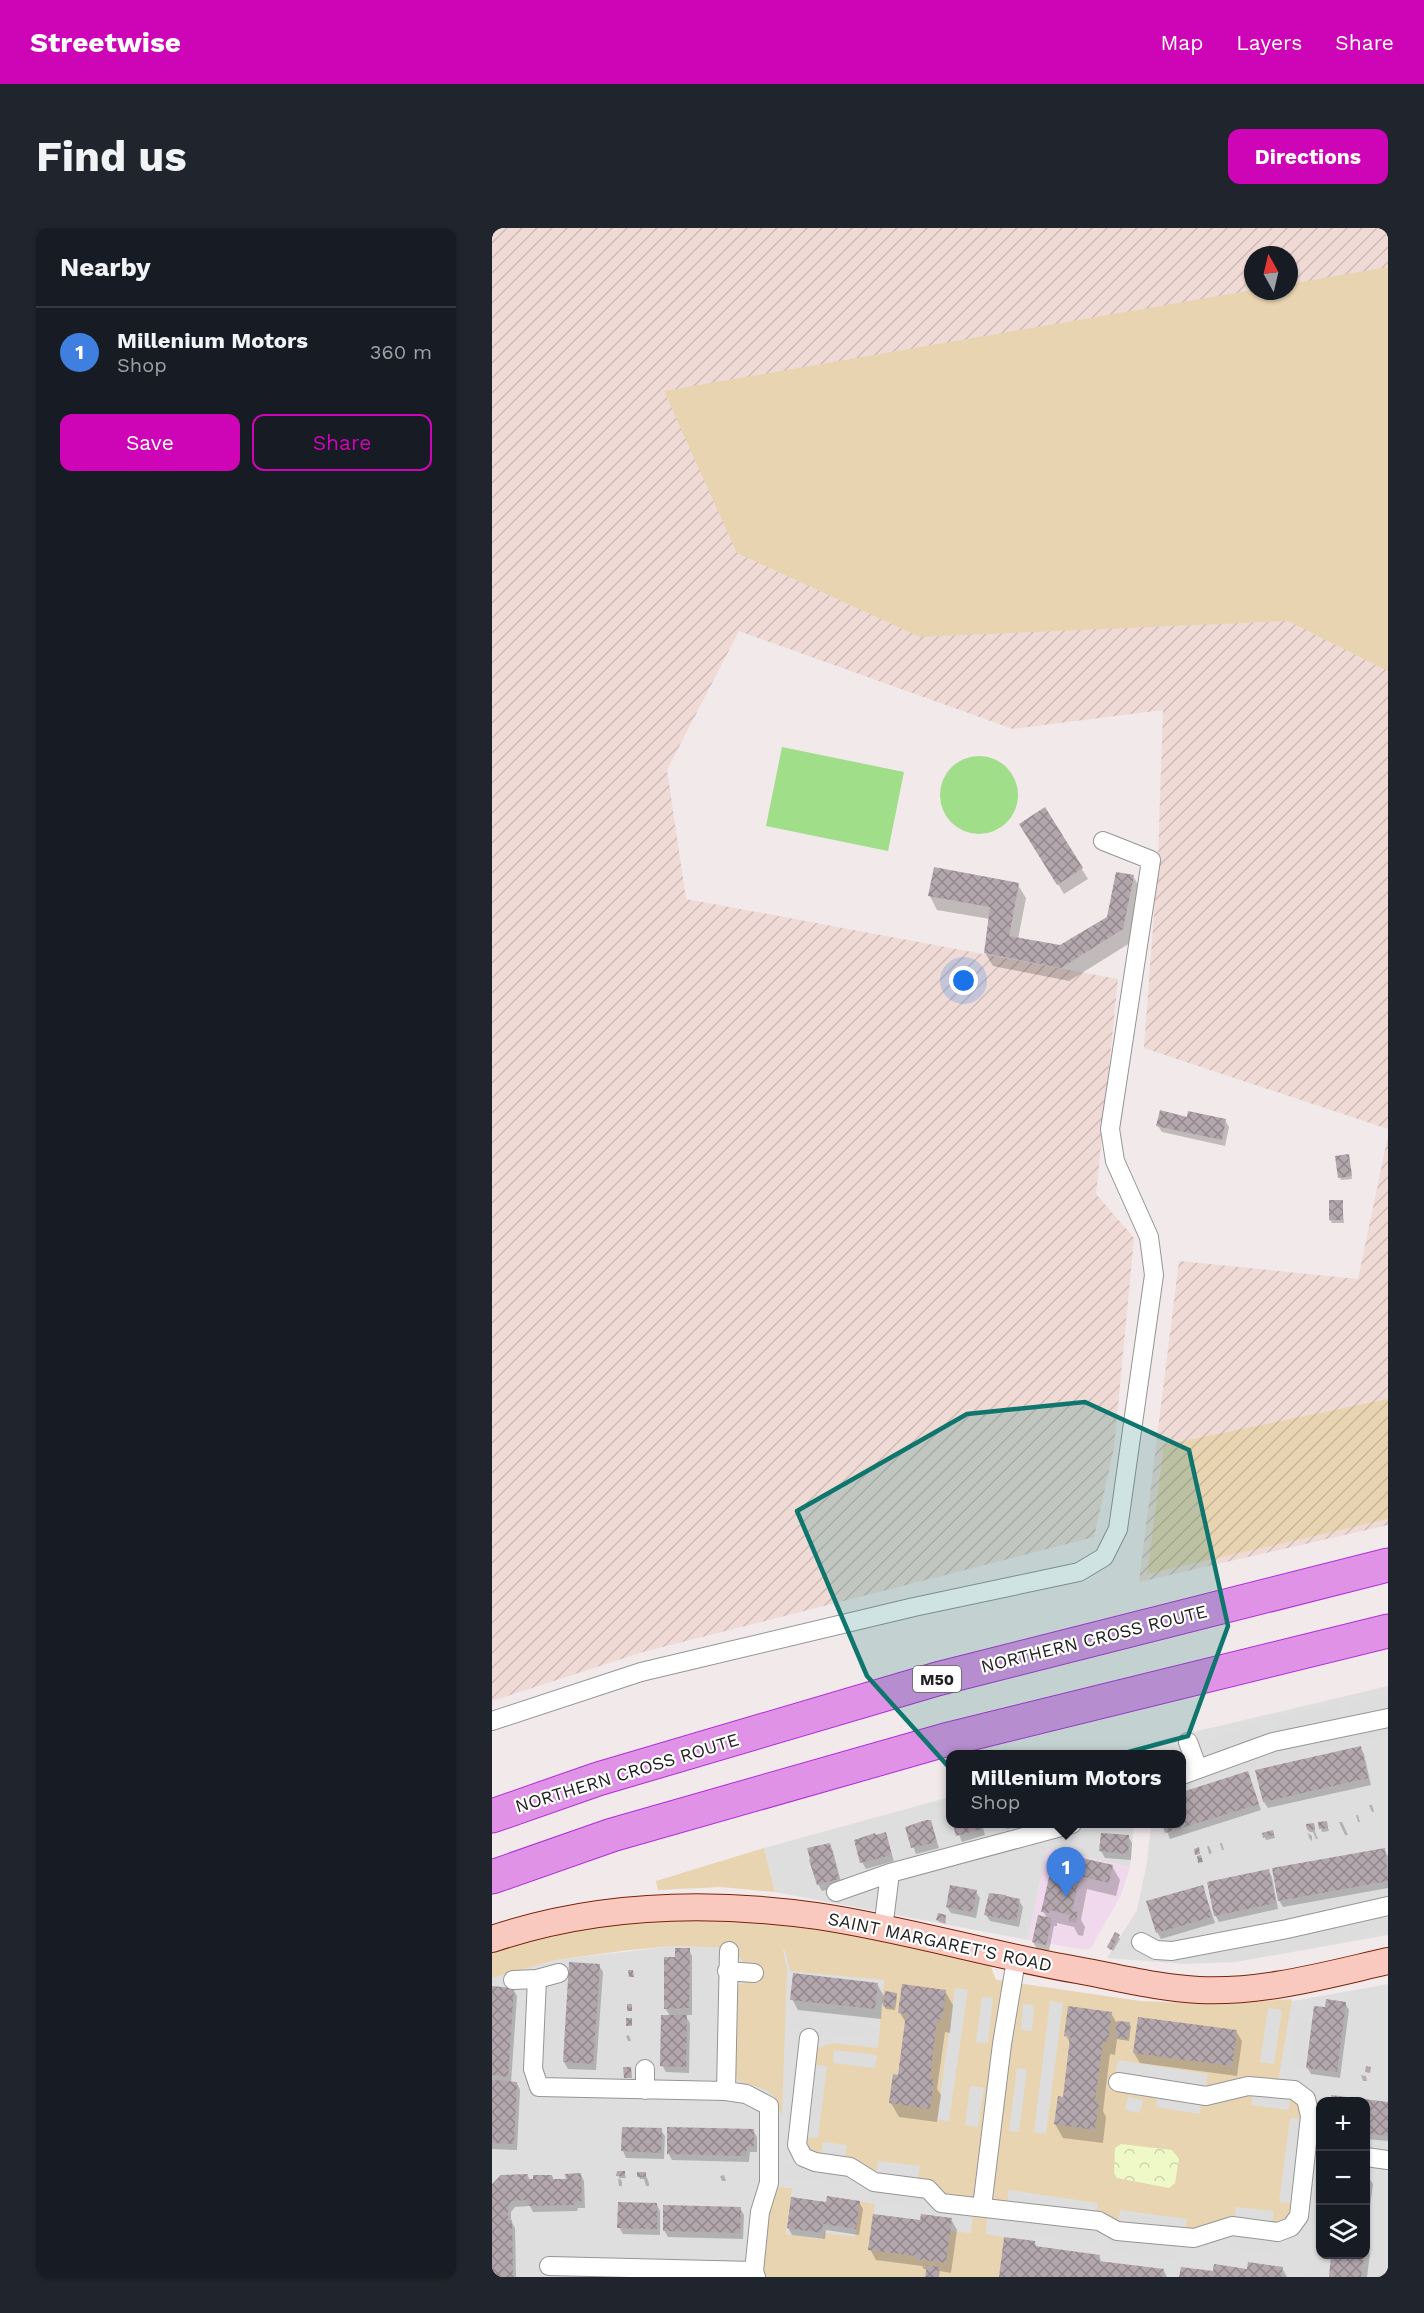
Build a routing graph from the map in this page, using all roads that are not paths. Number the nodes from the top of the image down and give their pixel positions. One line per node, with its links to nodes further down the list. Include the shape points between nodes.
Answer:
1 (1103, 841): 5 (street, via 1151,860 1110,1129 1115,1161 1149,1237 1154,1275 1118,1529 1104,1557 1079,1572 641,1672)
2 (1388, 1565): 8 (highway, NORTHERN CROSS ROUTE / M50, via 937,1679 598,1779)
3 (1388, 1631): 11 (highway, via 945,1740 612,1835)
4 (1388, 1718): 7 (street, via 1273,1742)
5 (492, 1721)
6 (1188, 1742): 7 (street)
7 (1190, 1772)
8 (492, 1816)
9 (1057, 1828): 10 (street)
10 (890, 1873): 12 (street); 14 (street)
11 (492, 1877)
12 (836, 1892)
13 (1388, 1906): 16 (street, via 1172,1952 1156,1950)
14 (883, 1929): 15 (main road, SAINT MARGARET'S ROAD, via 769,1910 673,1906 529,1926); 18 (main road, SAINT MARGARET'S ROAD)
15 (492, 1939)
16 (1141, 1942)
17 (729, 1951): 20 (street)
18 (1016, 1960): 19 (main road, SAINT MARGARET'S ROAD, via 1199,1990 1257,1987); 33 (street)
19 (1388, 1961)
20 (727, 1971): 22 (street); 29 (street)
21 (559, 1973): 23 (street)
22 (754, 1973)
23 (537, 1979): 24 (street); 28 (street, via 533,2069 539,2087)
24 (513, 1980)
25 (809, 2038): 33 (street, via 797,2145 803,2157 850,2167 874,2182 928,2189 941,2203)
26 (645, 2069): 28 (street)
27 (1118, 2082): 30 (street, via 1206,2096 1248,2086 1294,2090 1306,2099)
28 (645, 2090): 29 (street)
29 (726, 2091): 35 (street, via 746,2094 769,2106 769,2183 760,2212)
30 (1313, 2151): 33 (street, via 1299,2216 1291,2227 1278,2232 1232,2226 1194,2238 1117,2231 1099,2221)
31 (1370, 2158): 32 (street)
32 (1388, 2160)
33 (982, 2206)
34 (549, 2266): 35 (street)
35 (755, 2274)

